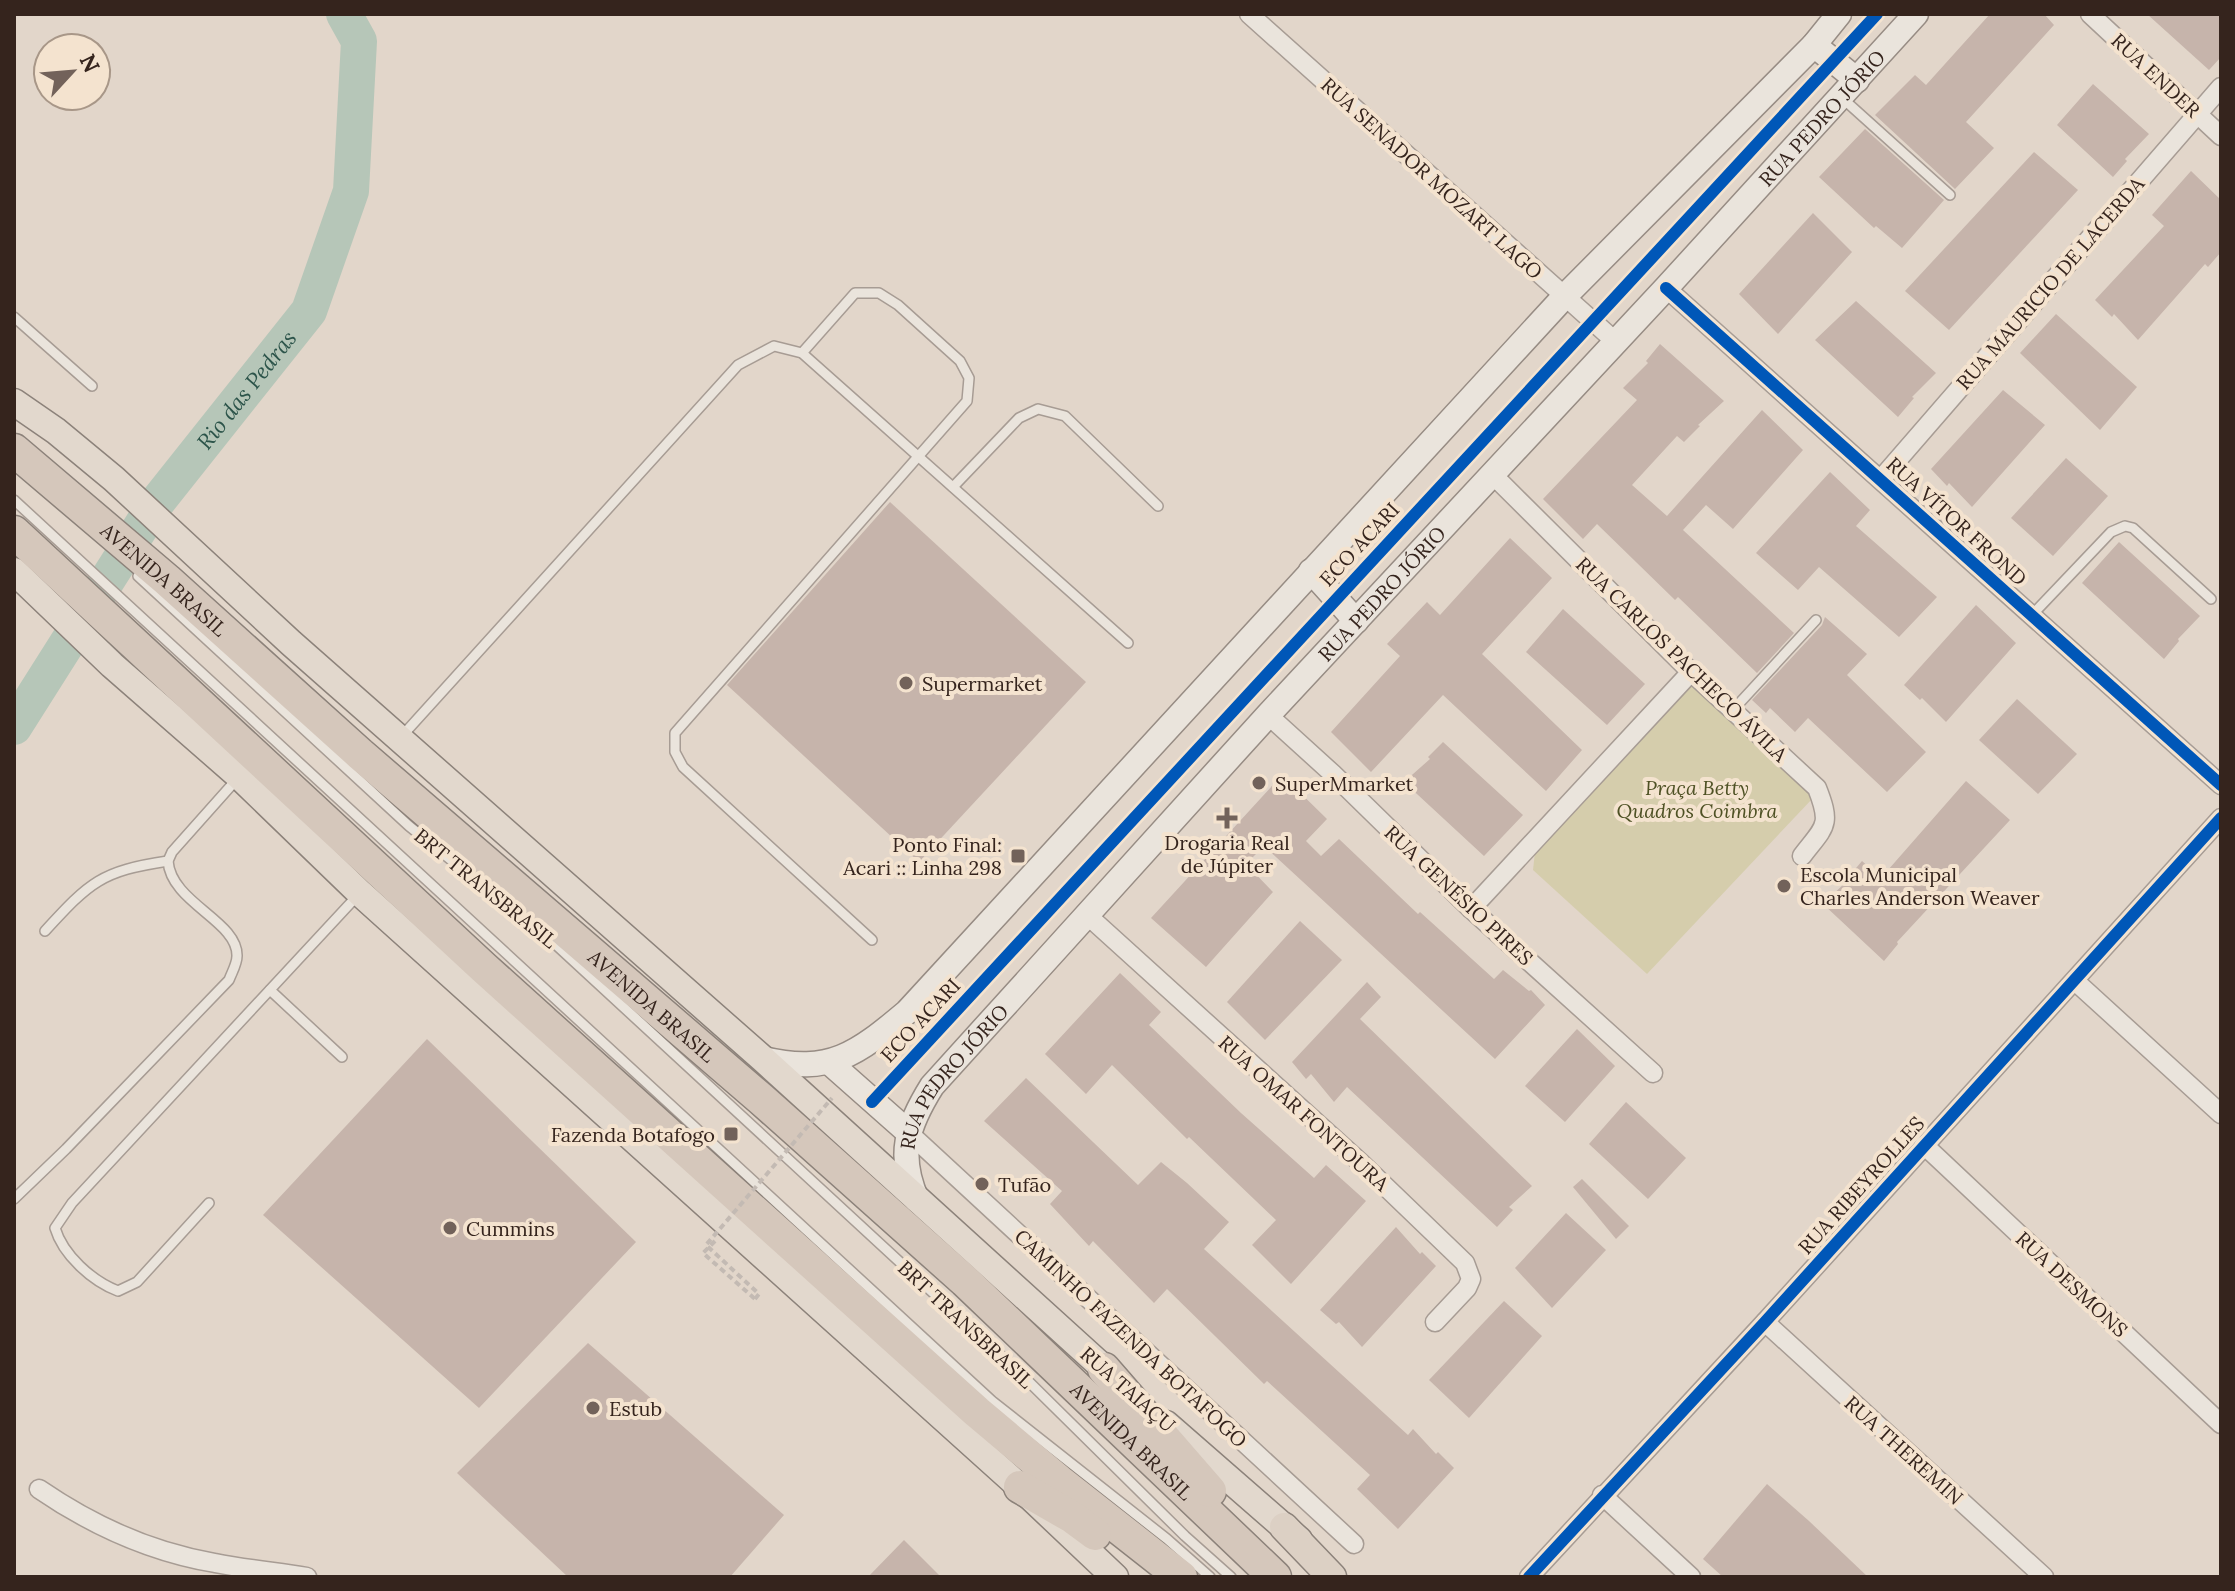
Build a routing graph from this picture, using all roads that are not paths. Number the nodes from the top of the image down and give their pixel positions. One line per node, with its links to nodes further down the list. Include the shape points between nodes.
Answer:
1 (1249, 14): 12 (street, RUA SENADOR MOZART LAGO)
2 (1839, 14): 5 (main road)
3 (1916, 14): 7 (main road, RUA PEDRO JÓRIO)
4 (2090, 14): 8 (street, RUA ENDER)
5 (1814, 45): 7 (main road); 12 (main road)
6 (2221, 87): 8 (street, RUA MAURICIO DE LACERDA)
7 (1849, 88): 10 (lane); 11 (main road, RUA PEDRO JÓRIO)
8 (2197, 113): 9 (street, RUA ENDER); 21 (street, RUA MAURICIO DE LACERDA)
9 (2221, 136)
10 (1950, 195)
11 (1666, 288): 14 (main road, RUA PEDRO JÓRIO); 21 (street, RUA VÍTOR FROND)
12 (1564, 297): 14 (street, RUA SENADOR MOZART LAGO); 27 (main road)
13 (14, 317): 16 (lane)
14 (1616, 342): 20 (main road, RUA PEDRO JÓRIO)
15 (802, 353): 19 (lane); 19 (lane, via 855,293 879,293 908,314 960,361 969,378 967,401); 39 (lane, via 774,346 738,365)
16 (92, 386)
17 (14, 402): 39 (main road, AVENIDA BRASIL, via 114,479)
18 (14, 450): 29 (highway, AVENIDA BRASIL, via 88,513)
19 (917, 455): 22 (lane); 49 (lane, via 675,733 675,752 683,767)
20 (1492, 474): 33 (main road, RUA PEDRO JÓRIO); 36 (street, RUA CARLOS PACHECO ÁVILA)
21 (1881, 479): 31 (street, RUA VÍTOR FROND)
22 (953, 487): 24 (lane, via 1019,418 1038,409 1065,416); 35 (lane)
23 (14, 500): 26 (lane)
24 (1158, 506)
25 (14, 532): 26 (highway)
26 (36, 565): 34 (highway)
27 (1311, 571): 33 (main road); 54 (main road, via 907,1012 863,1047)
28 (134, 572): 29 (lane, BRT TRANSBRASIL)
29 (161, 586): 76 (lane, BRT TRANSBRASIL, via 409,826 553,942 1020,1373); 77 (highway, AVENIDA BRASIL, via 942,1260)
30 (2211, 599): 31 (lane, via 2125,526 2111,532)
31 (2032, 615): 41 (street, RUA VÍTOR FROND)
32 (1816, 620): 37 (lane)
33 (1356, 621): 38 (main road, RUA PEDRO JÓRIO)
34 (129, 642): 40 (main road); 74 (highway, via 977,1412); 75 (lane, BRT TRANSBRASIL, via 373,829 992,1401)
35 (1128, 643)
36 (1691, 672): 37 (street, RUA CARLOS PACHECO ÁVILA); 46 (street)
37 (1733, 710): 43 (street, RUA CARLOS PACHECO ÁVILA, via 1817,788 1826,824)
38 (1268, 715): 46 (street, RUA GENÉSIO PIRES); 47 (main road, RUA PEDRO JÓRIO)
39 (400, 738): 53 (main road, AVENIDA BRASIL)
40 (239, 776): 44 (lane); 45 (main road)
41 (2221, 785)
42 (2221, 818): 50 (street, RUA RIBEYROLLES)
43 (1802, 856)
44 (168, 861): 48 (lane, via 104,876); 59 (lane, via 184,894 234,942 236,965 229,980)
45 (360, 893): 51 (lane); 66 (main road)
46 (1471, 909): 55 (street, RUA GENÉSIO PIRES)
47 (1086, 914): 57 (main road, RUA PEDRO JÓRIO, via 932,1086); 62 (street, RUA OMAR FONTOURA, via 1465,1263 1471,1279 1467,1288)
48 (45, 931)
49 (872, 940)
50 (2075, 981): 56 (street); 58 (street, RUA RIBEYROLLES)
51 (270, 990): 52 (lane); 61 (lane, via 72,1203 55,1228 60,1245 102,1284 118,1291 137,1282)
52 (342, 1057)
53 (763, 1059): 54 (main road, via 805,1066); 60 (main road, AVENIDA BRASIL)
54 (830, 1063): 57 (main road)
55 (1653, 1073)
56 (2221, 1114)
57 (908, 1132): 60 (main road, RUA PEDRO JÓRIO, via 909,1183); 70 (street, CAMINHO FAZENDA BOTAFOGO)
58 (1924, 1145): 63 (street, RUA RIBEYROLLES); 65 (street, RUA DESMONS)
59 (14, 1199)
60 (917, 1200): 64 (main road, RUA TAIAÇU)
61 (209, 1203)
62 (1435, 1322)
63 (1765, 1322): 68 (street, RUA RIBEYROLLES); 83 (street, RUA THEREMIN)
64 (1104, 1369): 69 (main road, RUA TAIAÇU); 78 (highway)
65 (2221, 1424)
66 (1020, 1487): 72 (main road); 73 (highway, via 1072,1517)
67 (39, 1489): 71 (street, via 107,1530 156,1549)
68 (1602, 1495): 81 (street, RUA RIBEYROLLES); 82 (street)
69 (1284, 1527): 79 (highway); 80 (main road, RUA TAIAÇU)
70 (1354, 1544)
71 (307, 1577)
72 (1115, 1577)
73 (1152, 1577)
74 (1181, 1577)
75 (1210, 1577)
76 (1231, 1577)
77 (1275, 1577)
78 (1292, 1577)
79 (1332, 1577)
80 (1341, 1577)
81 (1529, 1577)
82 (1691, 1577)
83 (2044, 1577)

